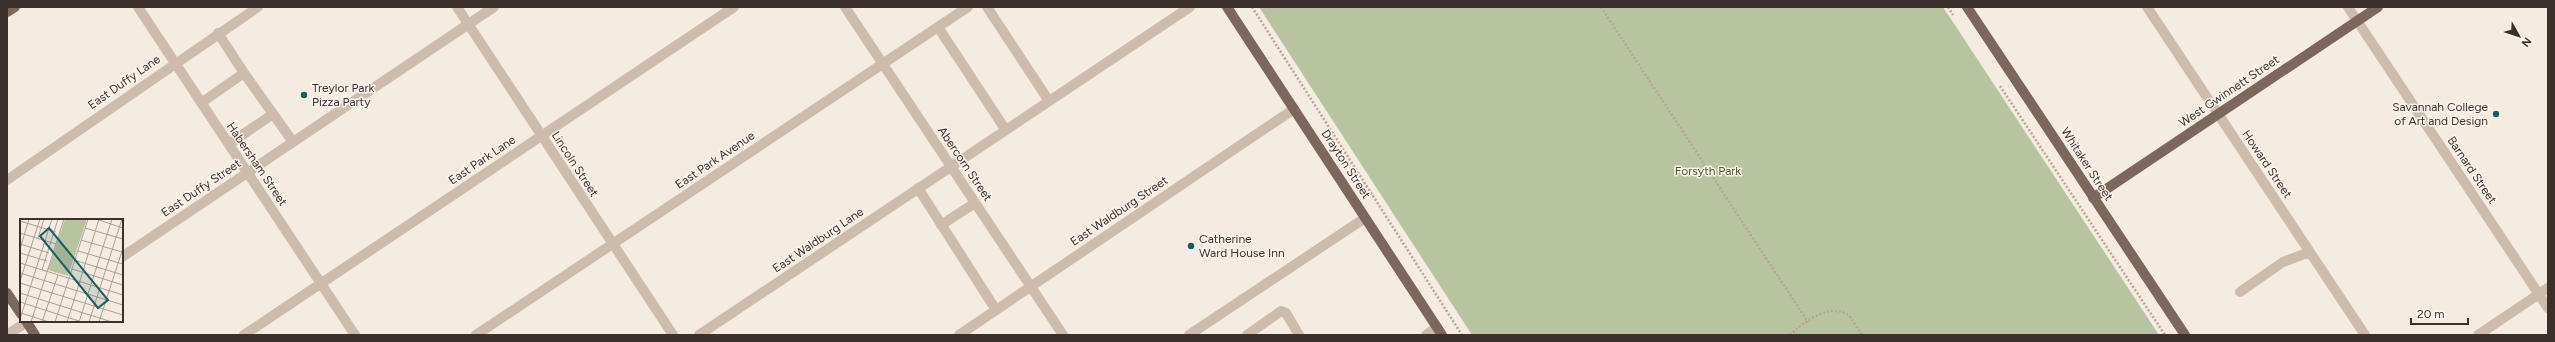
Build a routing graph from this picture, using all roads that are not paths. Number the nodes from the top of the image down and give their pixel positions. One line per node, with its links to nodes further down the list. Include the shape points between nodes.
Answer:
1 (15, 7): 16 (main road)
2 (138, 7): 21 (street, Habersham Street)
3 (258, 7): 20 (street, East Duffy Lane)
4 (457, 7): 18 (street, Lincoln Street)
5 (494, 7): 18 (street, East Duffy Street)
6 (734, 7): 30 (street, East Park Lane)
7 (845, 7): 22 (street, Abercorn Street)
8 (968, 7): 19 (street, East Park Avenue)
9 (987, 7): 24 (street)
10 (1190, 7): 24 (street, East Waldburg Lane)
11 (1227, 7): 26 (main road, Drayton Street)
12 (1967, 7): 37 (main road, Whitaker Street)
13 (2147, 7): 28 (street, Howard Street)
14 (2348, 7): 17 (street, Barnard Street)
15 (2378, 7): 17 (main road, West Gwinnett Street)
16 (7, 12)
17 (2357, 21): 28 (main road, West Gwinnett Street); 49 (street, Barnard Street)
18 (468, 24): 30 (street, Lincoln Street); 31 (street, East Duffy Street)
19 (938, 26): 22 (street, East Park Avenue); 29 (street)
20 (218, 33): 21 (street, East Duffy Lane); 23 (street)
21 (174, 63): 25 (street, Habersham Street); 35 (street, East Duffy Lane)
22 (883, 63): 33 (street, Abercorn Street); 41 (street, East Park Avenue)
23 (244, 73): 25 (street); 27 (street)
24 (1049, 101): 29 (street, East Waldburg Lane)
25 (201, 103): 32 (street, Habersham Street)
26 (1294, 109): 39 (main road, Drayton Street); 45 (street, East Waldburg Street)
27 (273, 114): 31 (street); 32 (street)
28 (2218, 114): 37 (main road, West Gwinnett Street); 42 (street, Howard Street)
29 (1006, 129): 33 (street, East Waldburg Lane)
30 (541, 136): 41 (street, Lincoln Street); 44 (street, East Park Lane)
31 (293, 142): 34 (street, East Duffy Street)
32 (228, 144): 34 (street, Habersham Street)
33 (951, 166): 36 (street, East Waldburg Lane); 38 (street, Abercorn Street)
34 (247, 172): 43 (street, East Duffy Street); 44 (street, Habersham Street)
35 (7, 180)
36 (918, 188): 40 (street); 62 (street, East Waldburg Lane)
37 (2093, 198): 69 (main road, Whitaker Street)
38 (975, 203): 40 (street); 45 (street, Abercorn Street)
39 (1365, 218): 55 (main road, Drayton Street); 65 (street)
40 (941, 225): 51 (street)
41 (612, 244): 60 (street, East Park Avenue); 61 (street, Lincoln Street)
42 (2310, 252): 47 (street, via 2283,262); 70 (street, Howard Street)
43 (123, 256)
44 (321, 283): 58 (street, East Park Lane); 59 (street, Habersham Street)
45 (1031, 287): 51 (street, East Waldburg Street); 64 (street, Abercorn Street)
46 (2548, 288): 49 (street)
47 (2240, 292)
48 (7, 293): 52 (main road)
49 (2539, 294): 50 (street, Barnard Street); 71 (street)
50 (2548, 308)
51 (996, 310): 63 (street, East Waldburg Street)
52 (20, 312)
53 (22, 322): 56 (street)
54 (27, 322): 57 (main road)
55 (1440, 331): 68 (street)
56 (7, 335)
57 (36, 335)
58 (244, 335)
59 (355, 335)
60 (476, 335)
61 (673, 335)
62 (699, 335)
63 (959, 335)
64 (1063, 335)
65 (1189, 335)
66 (1247, 335): 67 (street, via 1281,311 1286,313)
67 (1299, 335)
68 (1426, 335)
69 (2185, 335)
70 (2365, 335)
71 (2478, 335)

